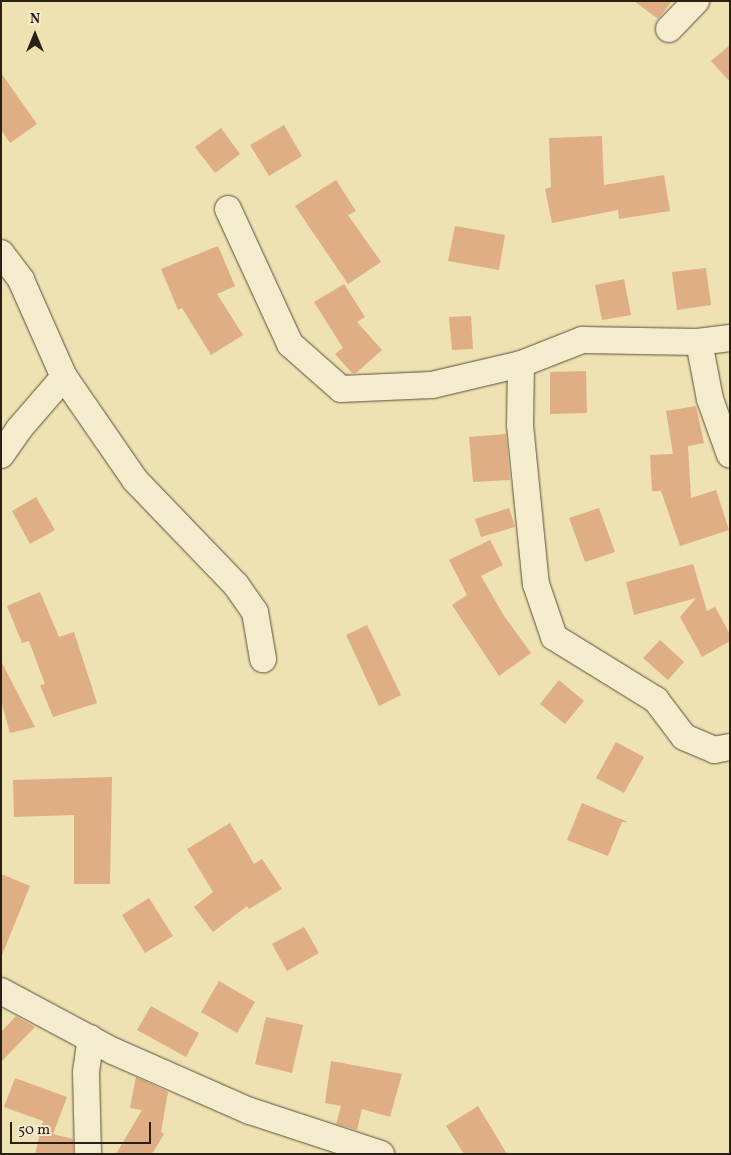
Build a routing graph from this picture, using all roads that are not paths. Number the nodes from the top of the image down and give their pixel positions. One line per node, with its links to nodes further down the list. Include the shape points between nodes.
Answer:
1 (696, 1): 2 (street)
2 (669, 29)
3 (228, 209): 7 (street, via 290,344 342,389 432,386)
4 (1, 254): 8 (street, via 21,280)
5 (730, 338): 6 (street)
6 (699, 342): 7 (street, via 582,340); 9 (street, via 710,399)
7 (521, 364): 12 (street, via 520,425 536,584 554,637 656,700 684,737 714,750)
8 (64, 377): 10 (street, via 19,429); 11 (street, via 135,480 245,599 254,612)
9 (730, 455)
10 (1, 456)
11 (263, 659)
12 (730, 747)
13 (1, 991): 14 (street)
14 (92, 1038): 15 (street, via 86,1072); 16 (street, via 250,1111)
15 (88, 1154)
16 (381, 1154)

